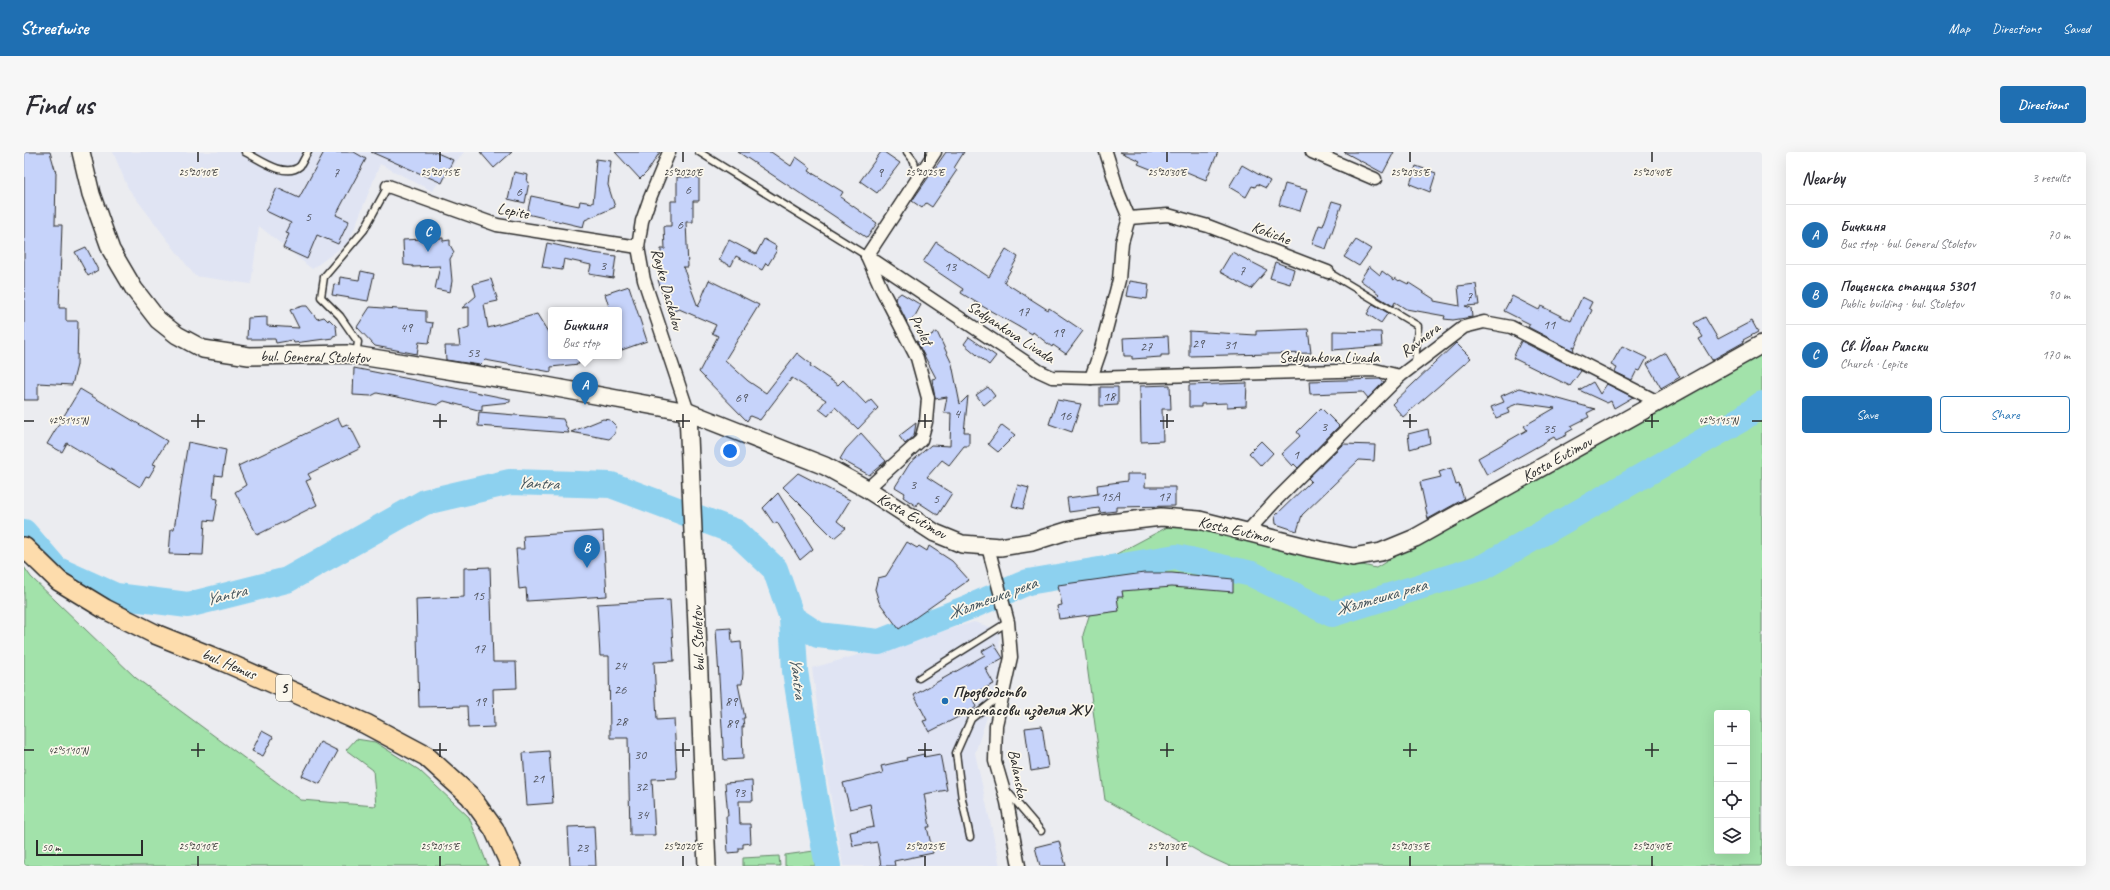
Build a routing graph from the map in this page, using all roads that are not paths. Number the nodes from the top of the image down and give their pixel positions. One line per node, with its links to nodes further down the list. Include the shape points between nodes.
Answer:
1 (81, 152): 18 (main road, bul. General Stoletov, via 91,194 111,250 134,290 158,320 177,335 203,349 226,354)
2 (245, 152): 3 (lane, via 282,170 292,170 300,165)
3 (308, 152)
4 (669, 152): 14 (street, Rayko Daskalov, via 642,221)
5 (699, 152): 15 (lane, Sedyankova Livada)
6 (908, 152): 11 (lane, via 914,161)
7 (935, 152): 11 (street)
8 (1106, 152): 13 (street)
9 (1312, 152): 10 (street)
10 (1375, 179)
11 (917, 180): 15 (street)
12 (388, 186): 14 (street, Lepite, via 497,225); 18 (lane, via 364,230 324,277 321,297 340,316 358,342)
13 (1129, 218): 16 (street, Kokiche, via 1168,214 1208,226); 21 (street, via 1122,242 1119,280)
14 (638, 247): 23 (street, Rayko Daskalov, via 644,280)
15 (868, 256): 21 (street, Sedyankova Livada, via 1039,371 1052,377); 24 (street, Prolet, via 882,290 917,358 928,398 921,440)
16 (1328, 272): 19 (lane, Kokiche, via 1418,326)
17 (1762, 344): 22 (main road, Kosta Evtimov)
18 (356, 356): 23 (main road, bul. General Stoletov, via 535,384)
19 (1414, 365): 20 (street, Ravnera); 22 (street, Ravnera, via 1464,327 1484,322 1511,327)
20 (1400, 376): 21 (street, Sedyankova Livada, via 1375,370); 25 (street, Ravnera)
21 (1091, 378)
22 (1658, 402): 25 (main road, Kosta Evtimov, via 1415,538 1381,552 1353,557)
23 (688, 412): 24 (main road, Kosta Evtimov, via 825,466); 35 (main road, bul. Stoletov)
24 (867, 489): 27 (main road, Kosta Evtimov, via 935,533 962,544)
25 (1247, 532): 27 (main road, Kosta Evtimov, via 1199,520 1161,517 1102,524 1070,530 1032,542)
26 (24, 547): 34 (main road, bul. Hemus / 5, via 59,581 106,609 155,634 366,724 426,756 470,796 494,829)
27 (988, 547): 28 (street, Balanska)
28 (1007, 617): 29 (lane); 30 (street, Balanska, via 1011,657)
29 (919, 678)
30 (1005, 693): 31 (street, Balanska, via 996,725 995,761); 33 (lane, via 971,719 956,753)
31 (1002, 784): 32 (lane); 36 (street, Balanska)
32 (1041, 831)
33 (970, 837)
34 (511, 866)
35 (707, 866)
36 (1019, 866)

